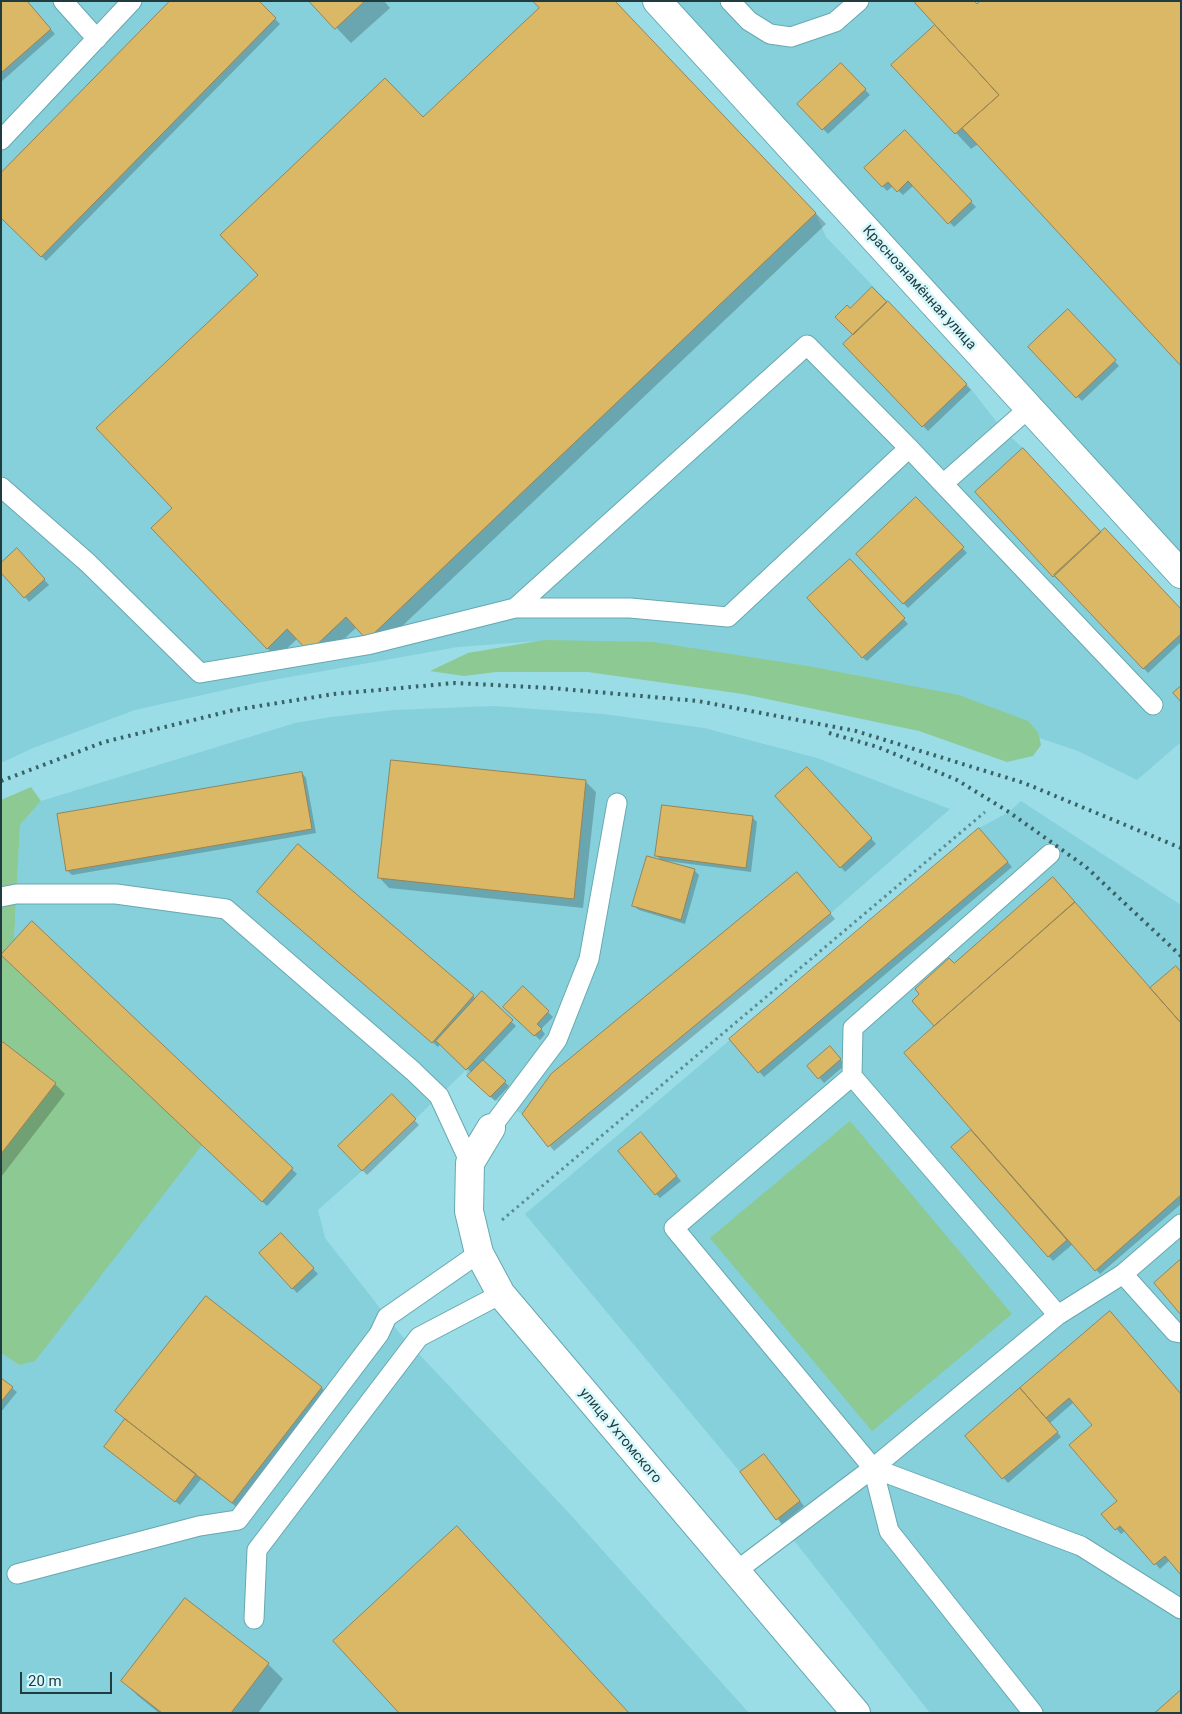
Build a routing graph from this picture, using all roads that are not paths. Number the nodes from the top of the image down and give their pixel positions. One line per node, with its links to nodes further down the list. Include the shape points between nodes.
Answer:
1 (63, 1): 6 (lane)
2 (132, 1): 6 (lane)
3 (657, 1): 8 (street, Краснознамённая улица)
4 (730, 1): 5 (lane, via 749,21 770,34 791,37 835,22)
5 (859, 1)
6 (97, 39): 7 (lane)
7 (1, 140)
8 (1029, 408): 10 (lane); 12 (street, Краснознамённая улица)
9 (909, 448): 10 (lane); 13 (lane, via 728,617 630,608); 13 (lane, via 807,345)
10 (943, 484): 14 (lane)
11 (1, 487): 13 (lane, via 88,563 200,673 367,645)
12 (1181, 574)
13 (515, 608)
14 (1153, 705)
15 (616, 803): 19 (lane, via 589,959 557,1040)
16 (1050, 854): 18 (lane, via 853,1028)
17 (1, 897): 20 (lane, via 16,894 116,894 226,909 439,1096)
18 (852, 1076): 25 (lane); 27 (lane, via 674,1228)
19 (492, 1128): 20 (street)
20 (470, 1163): 22 (street, улица Ухтомского, via 469,1211)
21 (1181, 1224): 23 (lane)
22 (478, 1247): 24 (street, улица Ухтомского); 29 (lane, via 387,1316 379,1334 238,1520 199,1526)
23 (1123, 1274): 25 (lane); 26 (lane, via 1175,1332)
24 (501, 1294): 28 (street, улица Ухтомского); 31 (lane, via 420,1336 257,1550)
25 (1058, 1315): 27 (lane)
26 (1181, 1333)
27 (874, 1468): 28 (lane); 30 (lane, via 1081,1546); 33 (lane, via 889,1531)
28 (735, 1572): 32 (street, улица Ухтомского)
29 (17, 1574)
30 (1181, 1609)
31 (254, 1618)
32 (856, 1713)
33 (1033, 1713)

